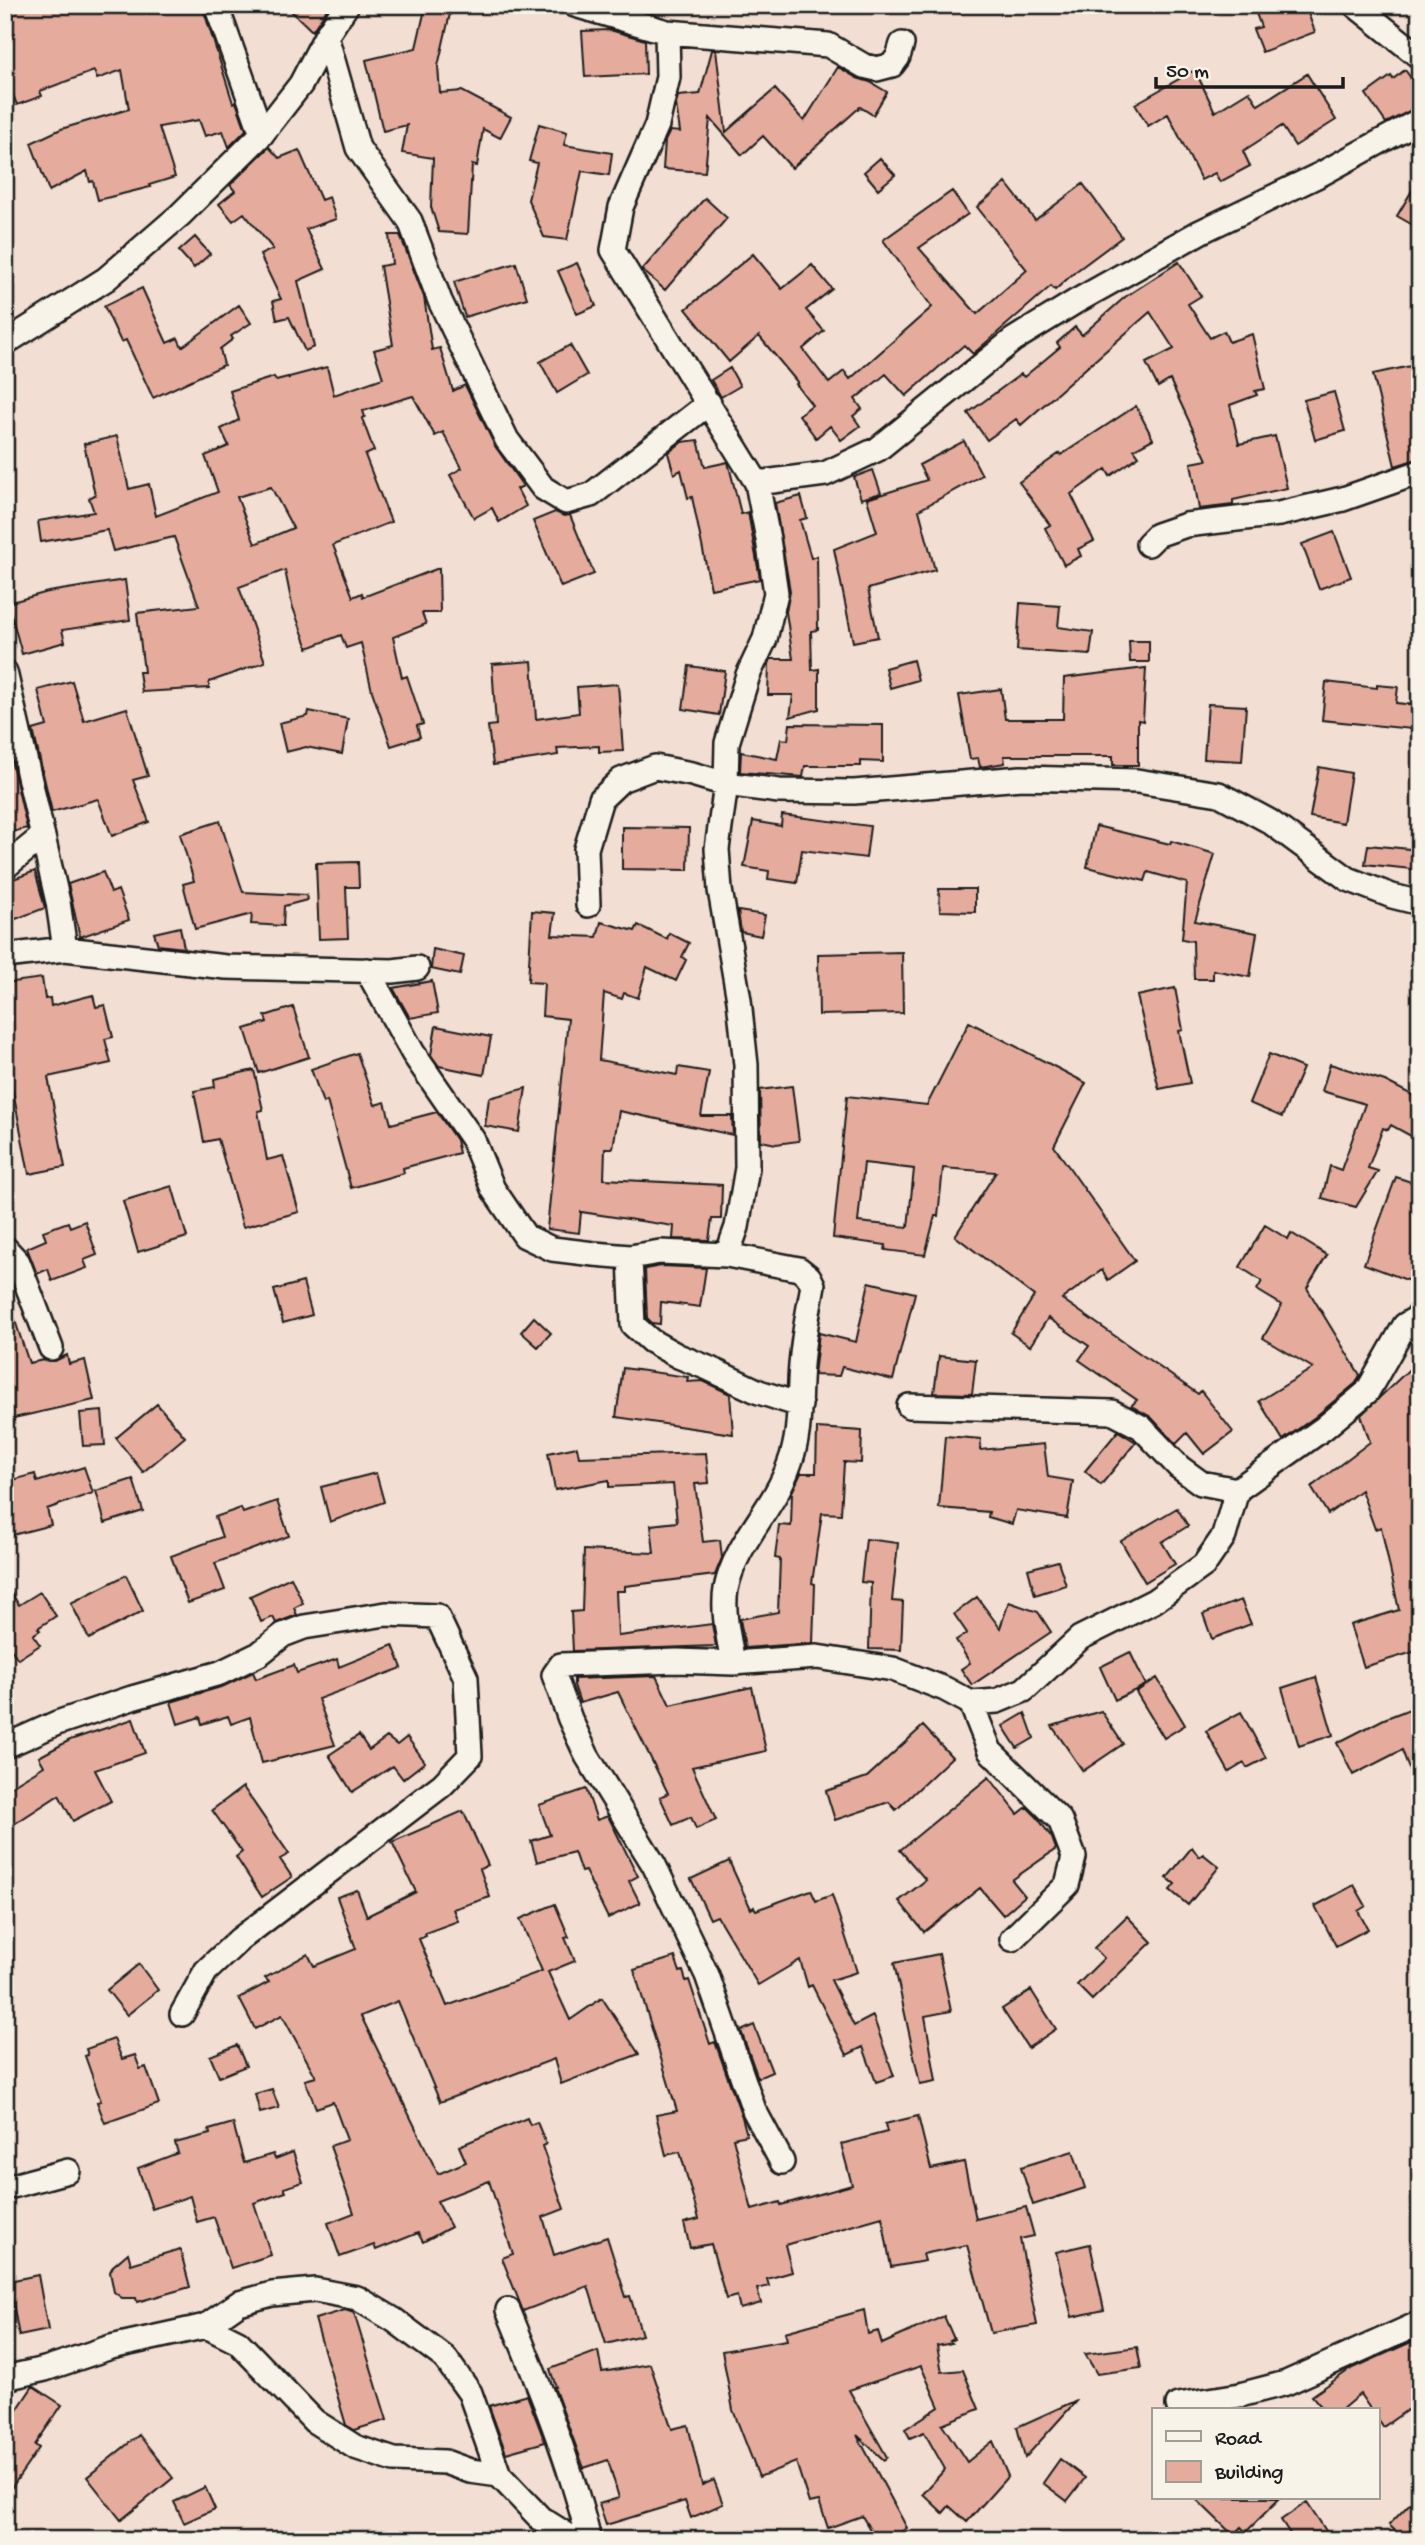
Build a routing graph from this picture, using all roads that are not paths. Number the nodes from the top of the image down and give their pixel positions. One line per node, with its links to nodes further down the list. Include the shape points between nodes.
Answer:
1 (216, 5): 10 (street)
2 (347, 5): 6 (street)
3 (575, 5): 5 (street)
4 (1355, 5): 8 (street)
5 (667, 32): 7 (street, via 828,45 877,69 892,65); 12 (street, via 668,77 657,124 621,206 613,250)
6 (326, 36): 10 (street, via 301,84); 12 (street, via 358,148 410,221 440,301 507,440 543,488 566,502 591,495)
7 (902, 44)
8 (1420, 57)
9 (1420, 120): 14 (street, via 1200,232 1075,302 1013,340 878,450 825,474)
10 (262, 134): 11 (street, via 180,215 106,279)
11 (5, 343)
12 (709, 403): 14 (street)
13 (1420, 472): 15 (street, via 1343,499 1279,514 1186,525 1157,535)
14 (757, 484): 17 (street, via 776,593 765,639 748,675 727,743)
15 (1148, 544)
16 (5, 672): 18 (street)
17 (726, 784): 20 (street, via 779,792 842,793 1021,778 1137,780 1219,794 1269,821 1348,879); 21 (street, via 655,767 621,780 601,799 586,849); 27 (street, via 717,849 746,1065 747,1168)
18 (43, 836): 19 (street); 22 (street)
19 (5, 867)
20 (1420, 903)
21 (588, 905)
22 (65, 949): 23 (street); 25 (street, via 226,967)
23 (5, 956)
24 (417, 968): 25 (street)
25 (367, 970): 28 (street, via 413,1053 473,1140 493,1189 525,1236 552,1250)
26 (5, 1248): 30 (street, via 18,1262)
27 (727, 1255): 28 (street, via 660,1252); 31 (street, via 799,1269 813,1285 801,1362)
28 (630, 1256): 31 (street, via 633,1325 642,1333 678,1356)
29 (1420, 1316): 33 (street, via 1405,1325 1367,1392)
30 (51, 1348)
31 (800, 1405): 34 (street, via 789,1466 764,1517 734,1562 726,1591)
32 (909, 1406): 33 (street, via 1112,1412 1141,1427 1201,1483)
33 (1237, 1490): 35 (street, via 1224,1536 1204,1565 1154,1601 1080,1638 1024,1690 997,1702)
34 (733, 1663): 35 (street, via 817,1657 893,1669); 39 (street, via 561,1665 554,1675 587,1756 654,1865 707,1975 754,2110)
35 (971, 1703): 37 (street, via 990,1751 1060,1820 1074,1857 1068,1885)
36 (6, 1745): 38 (street, via 132,1698 220,1674 304,1627 386,1615 437,1616 466,1678 470,1756 432,1793 239,1940 206,1971)
37 (1012, 1940)
38 (182, 2014)
39 (782, 2162)
40 (68, 2171): 41 (street)
41 (5, 2188)
42 (508, 2311): 49 (street, via 544,2397)
43 (1420, 2323): 46 (street, via 1286,2383)
44 (206, 2326): 45 (street); 47 (street, via 238,2342 314,2421 355,2447 394,2460 445,2462); 47 (street, via 239,2303 272,2294 316,2290 357,2298 445,2358 470,2393)
45 (5, 2378)
46 (1178, 2405)
47 (499, 2475): 48 (street, via 540,2518)
48 (575, 2540)
49 (589, 2540)

